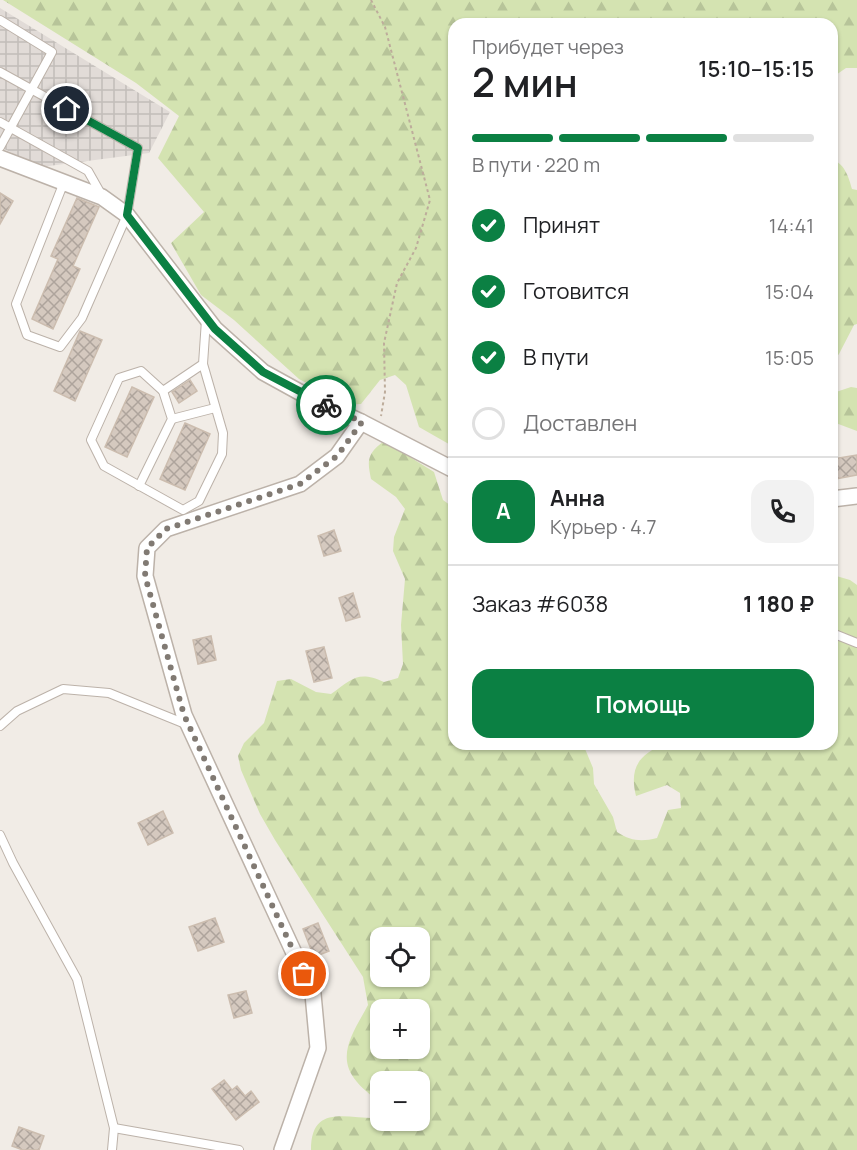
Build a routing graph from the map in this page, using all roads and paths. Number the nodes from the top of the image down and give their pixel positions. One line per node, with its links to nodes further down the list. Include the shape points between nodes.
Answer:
1 (371, 0): 18 (path, via 385,27 430,200 416,248 397,284 384,343 385,392)
2 (0, 21): 4 (lane, via 52,52)
3 (0, 72): 4 (lane)
4 (32, 89): 6 (lane); 11 (lane, via 138,148)
5 (0, 122): 6 (lane)
6 (10, 128): 7 (lane); 10 (lane, via 88,171)
7 (0, 147)
8 (0, 158): 9 (street)
9 (64, 182): 10 (street); 11 (lane, via 16,304 27,335 60,347 82,318)
10 (102, 197): 11 (street)
11 (127, 215): 12 (street)
12 (206, 318): 13 (lane); 17 (street, via 263,372)
13 (202, 364): 14 (lane); 15 (lane)
14 (163, 391): 16 (lane); 20 (lane, via 141,371 119,378 91,440 104,466)
15 (215, 408): 16 (lane); 20 (lane, via 223,433 222,454 199,501 183,510)
16 (172, 419): 20 (lane)
17 (362, 422): 18 (street); 26 (street, via 337,456 300,484 166,529 147,548 145,576)
18 (380, 431): 19 (street)
19 (448, 467)
20 (139, 486)
21 (857, 496): 22 (street)
22 (838, 498)
23 (838, 635): 24 (lane)
24 (857, 643)
25 (0, 726): 26 (lane, via 17,711 63,689 109,693)
26 (189, 726): 31 (street, via 313,994 318,1048)
27 (0, 835): 28 (lane, via 77,979)
28 (114, 1128): 29 (lane); 30 (lane)
29 (112, 1150)
30 (239, 1150)
31 (282, 1150)

